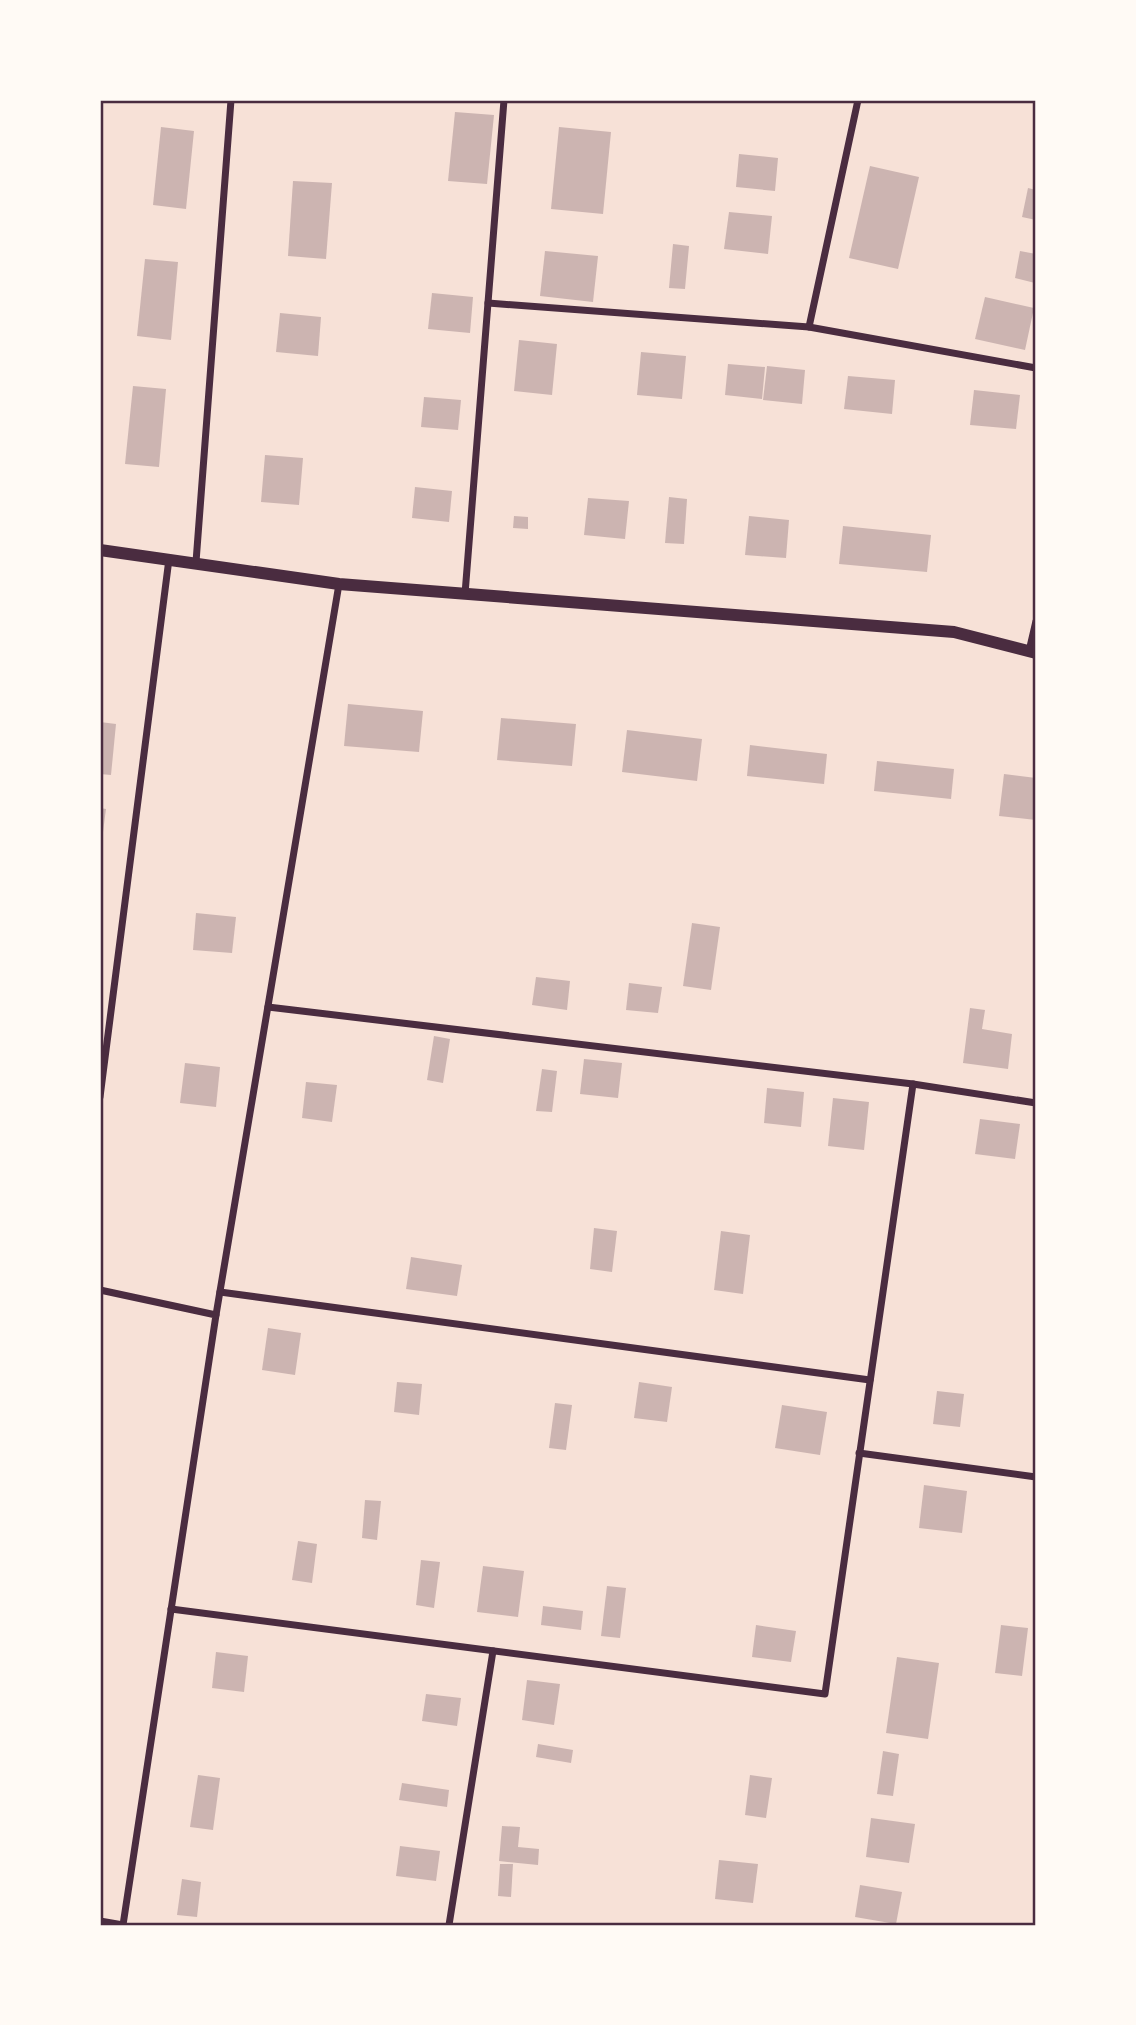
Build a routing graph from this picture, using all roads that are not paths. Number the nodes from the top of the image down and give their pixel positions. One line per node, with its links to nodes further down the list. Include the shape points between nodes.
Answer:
1 (231, 100): 9 (street)
2 (504, 100): 4 (street)
3 (858, 100): 5 (street)
4 (488, 303): 5 (street); 11 (street)
5 (809, 327): 6 (street)
6 (1036, 368)
7 (100, 550): 8 (street)
8 (169, 559): 9 (street); 16 (street)
9 (196, 562): 10 (street)
10 (339, 584): 11 (street); 14 (street)
11 (465, 594): 13 (street, via 954,632)
12 (1036, 621): 13 (street)
13 (1033, 652)
14 (268, 1007): 15 (street); 19 (street)
15 (913, 1084): 17 (street); 21 (street)
16 (100, 1097)
17 (1036, 1103)
18 (100, 1290): 20 (street)
19 (220, 1292): 20 (street); 21 (street)
20 (216, 1315): 24 (street)
21 (870, 1380): 22 (street)
22 (859, 1453): 23 (street); 25 (street, via 825,1694)
23 (1036, 1477)
24 (171, 1609): 25 (street); 27 (street)
25 (493, 1651): 28 (street)
26 (100, 1922): 27 (street)
27 (123, 1925)
28 (449, 1925)

